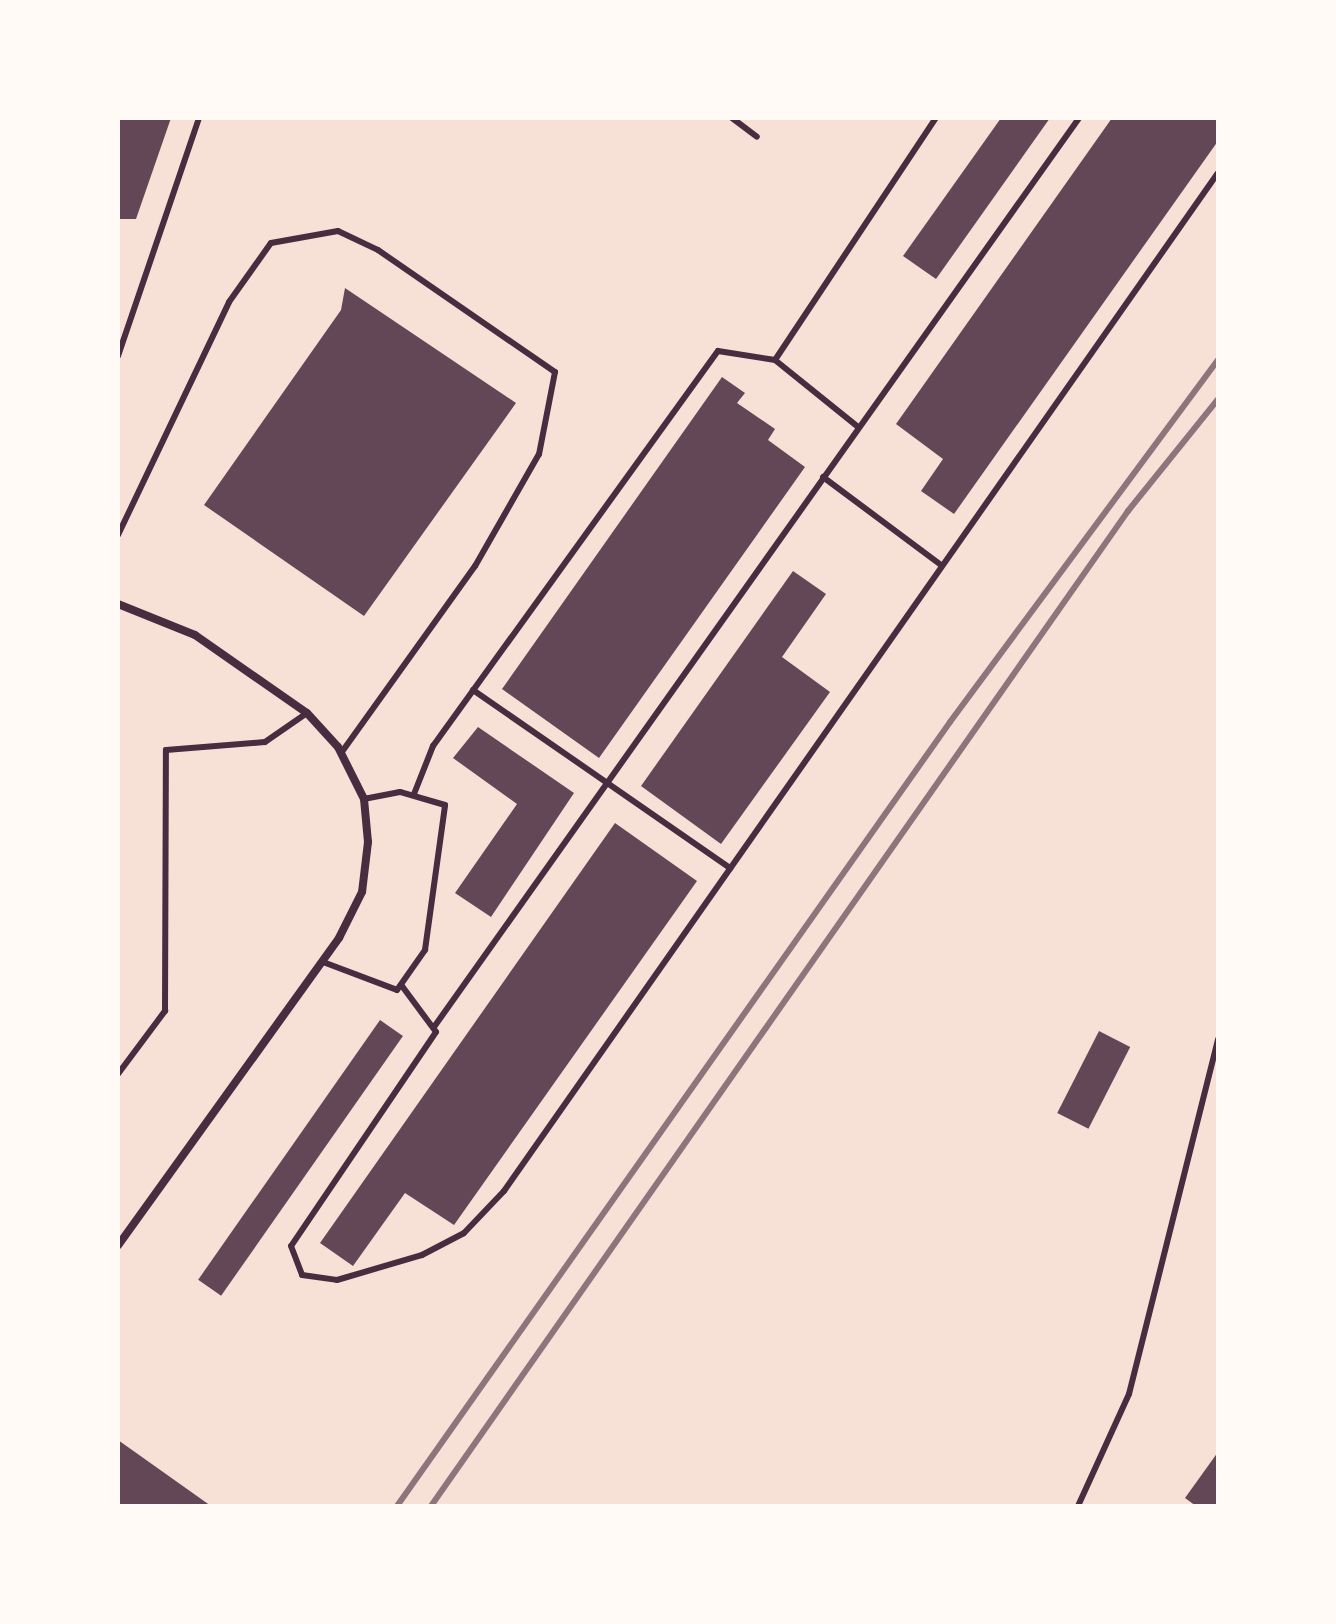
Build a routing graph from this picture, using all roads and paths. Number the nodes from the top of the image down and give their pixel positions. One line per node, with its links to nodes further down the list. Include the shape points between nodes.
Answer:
1 (199, 118): 7 (lane)
2 (732, 118): 5 (lane)
3 (936, 118): 8 (lane)
4 (1079, 118): 9 (lane)
5 (757, 137)
6 (1218, 173): 12 (lane)
7 (118, 356)
8 (775, 360): 9 (lane); 14 (lane, via 718,351)
9 (858, 427): 10 (lane)
10 (823, 477): 12 (lane); 17 (lane)
11 (118, 535): 16 (lane, via 229,302 271,243 338,231 378,250 555,372 532,466 475,566)
12 (941, 565): 20 (lane)
13 (118, 604): 15 (street, via 195,635)
14 (473, 690): 17 (lane); 18 (lane, via 433,746)
15 (307, 713): 16 (street); 25 (lane, via 265,742 166,750 165,1011)
16 (341, 753): 19 (street)
17 (607, 783): 20 (lane); 23 (lane)
18 (414, 794): 19 (lane); 22 (lane, via 445,805 425,950)
19 (364, 799): 21 (street, via 362,892)
20 (730, 868): 23 (lane, via 504,1191 464,1233 422,1255 337,1280 302,1275 291,1246 433,1042)
21 (323, 962): 22 (lane, via 386,989); 26 (street)
22 (402, 986): 23 (lane)
23 (434, 1027)
24 (1218, 1039): 27 (lane, via 1129,1394)
25 (118, 1074)
26 (118, 1245)
27 (1078, 1506)

